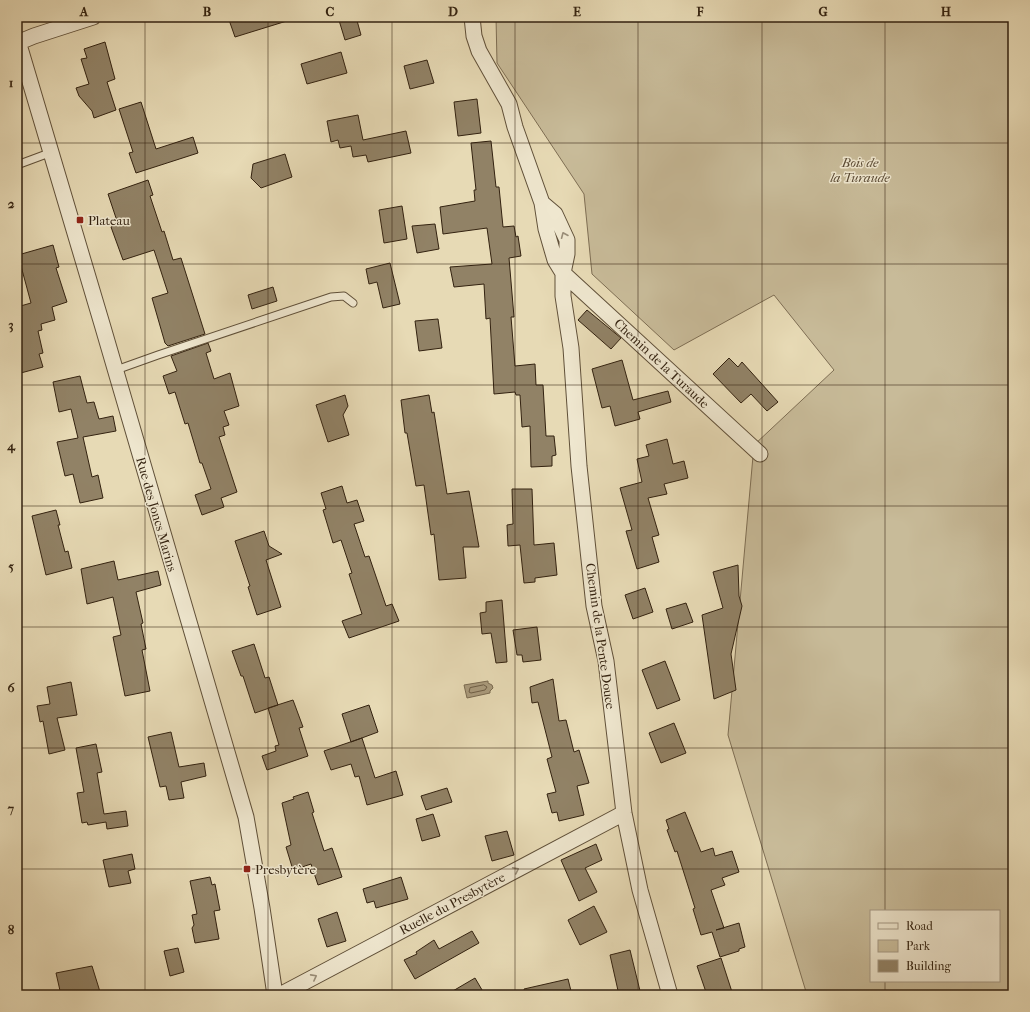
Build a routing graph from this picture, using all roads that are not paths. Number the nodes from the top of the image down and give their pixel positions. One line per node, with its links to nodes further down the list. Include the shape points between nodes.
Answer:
1 (93, 17): 3 (street)
2 (472, 17): 6 (street, Chemin de la Turaude, via 479,50 509,104 542,203 555,260)
3 (17, 41): 4 (street, Rue des Joncs Marins)
4 (52, 152): 5 (lane); 8 (street, Rue des Joncs Marins)
5 (17, 165)
6 (563, 273): 9 (street, Chemin de la Turaude); 10 (street, Chemin de la Pente Douce, via 579,466 594,598 606,661)
7 (354, 303): 8 (lane, via 344,296 331,297)
8 (116, 370): 11 (street, Rue des Joncs Marins, via 246,817)
9 (760, 454)
10 (624, 813): 12 (street, Ruelle du Presbytère, one-way to 10); 13 (street, Chemin de la Pente Douce, via 640,890)
11 (275, 995)
12 (280, 995)
13 (670, 995)

